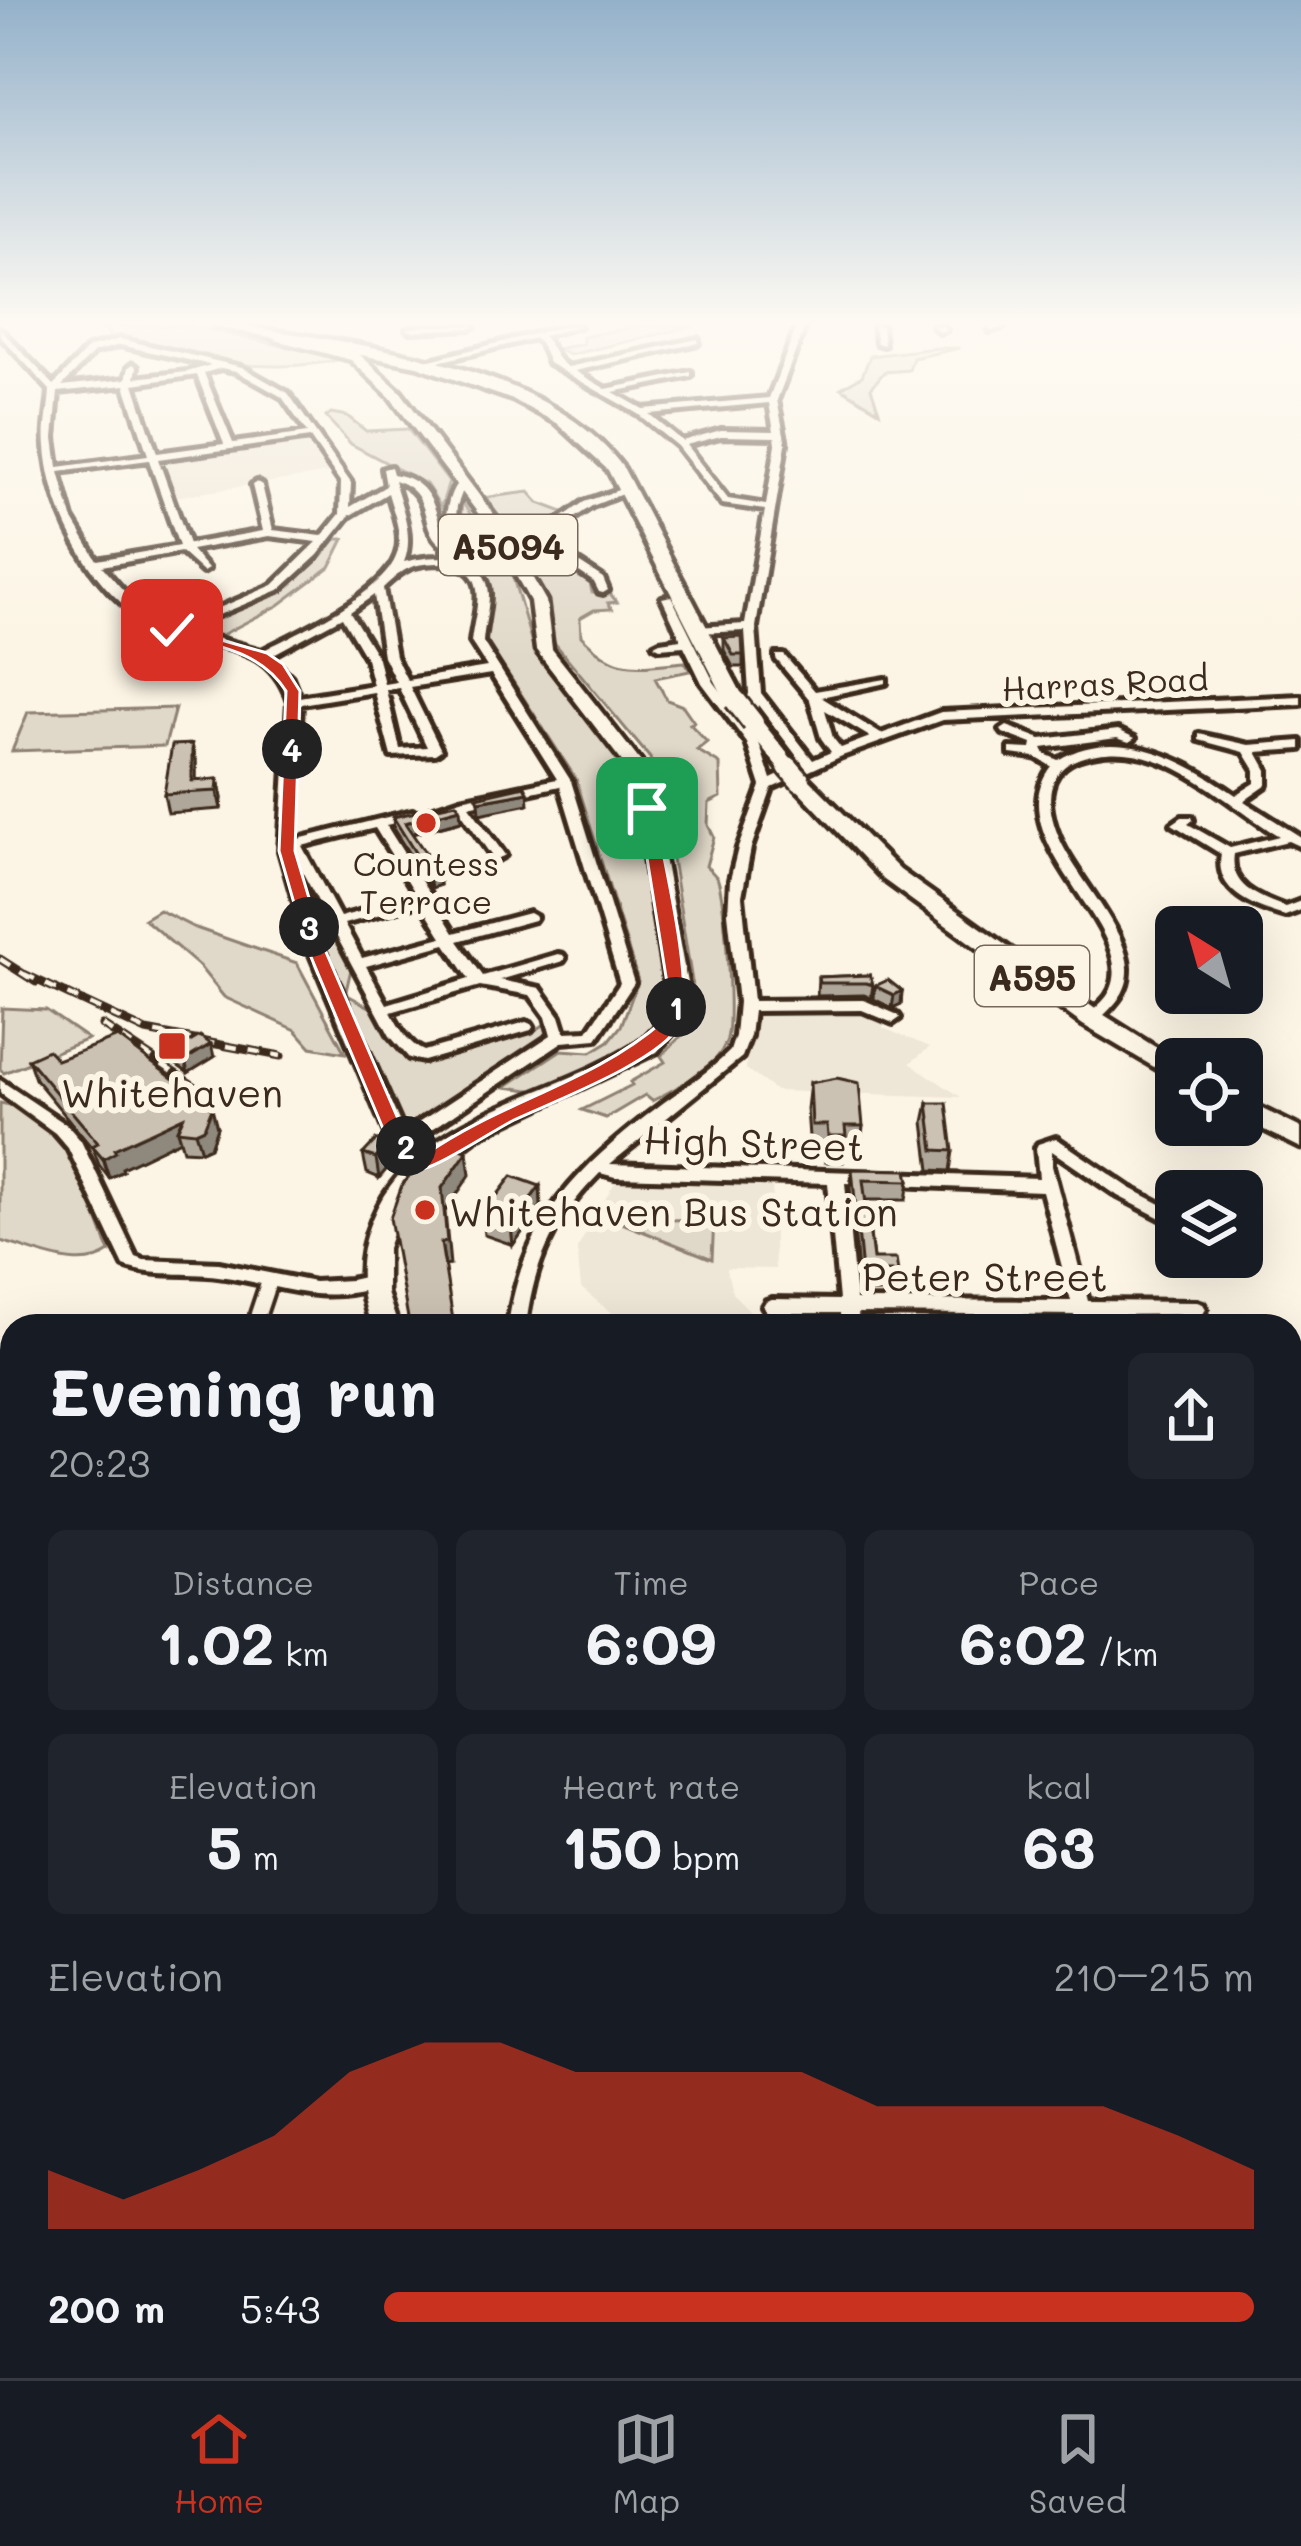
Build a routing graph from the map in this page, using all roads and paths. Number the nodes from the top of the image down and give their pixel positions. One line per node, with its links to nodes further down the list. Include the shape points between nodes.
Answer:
1 (51, 437): 14 (street)
2 (147, 437): 13 (street)
3 (226, 437): 12 (street)
4 (301, 437): 12 (street)
5 (316, 437): 20 (street, via 346,483)
6 (427, 437): 16 (main road, A5094)
7 (582, 437): 18 (highway, A595, via 601,450)
8 (671, 437): 11 (street)
9 (706, 437): 11 (street)
10 (779, 437): 19 (street)
11 (680, 444): 19 (street, via 724,502)
12 (230, 447): 13 (street)
13 (153, 457): 14 (street); 23 (street)
14 (54, 470): 25 (street, via 69,524)
15 (389, 478): 20 (street); 24 (street, via 418,487); 26 (street, via 403,551)
16 (461, 482): 24 (street); 90 (main road, A5094, via 530,584 544,650 639,771 676,997 670,1024 634,1056 468,1134)
17 (257, 485): 21 (street)
18 (627, 490): 29 (street, via 548,532 552,549); 34 (highway, A595)
19 (769, 508): 33 (street)
20 (345, 514): 22 (street)
21 (269, 533): 22 (street); 23 (street)
22 (326, 540): 32 (street, via 286,580 249,602 200,617)
23 (183, 546): 25 (street); 27 (street)
24 (448, 553): 26 (street); 38 (street, via 483,586 477,642)
25 (95, 564): 32 (street)
26 (395, 568): 28 (street)
27 (203, 569)
28 (378, 588): 31 (street); 40 (street)
29 (603, 590)
30 (667, 598): 34 (street)
31 (343, 609): 36 (street); 41 (street)
32 (143, 613): 36 (street, via 172,630)
33 (750, 627): 34 (street); 42 (street)
34 (696, 639): 35 (street); 42 (highway, A595); 46 (street, via 708,683)
35 (660, 646)
36 (262, 656): 45 (street, via 284,674)
37 (779, 657): 43 (street)
38 (493, 670): 40 (street); 57 (street)
39 (882, 681): 43 (street)
40 (402, 686): 41 (street); 41 (street, via 435,750 395,753)
41 (381, 690): 45 (street)
42 (745, 696): 46 (highway, A595, bridge); 56 (street)
43 (815, 697): 49 (street); 53 (street)
44 (1301, 700): 49 (street, Harras Road, via 950,715)
45 (295, 701): 61 (street)
46 (750, 728): 56 (highway, A595); 58 (street)
47 (1007, 730): 54 (street)
48 (1122, 734): 54 (street)
49 (878, 737): 53 (street, Harras Road)
50 (1210, 741): 52 (street)
51 (1301, 745): 52 (street)
52 (1249, 749): 59 (street, via 1261,785)
53 (838, 753): 56 (street, Harras Road)
54 (1029, 753): 55 (street)
55 (1059, 765): 59 (street, via 1081,753 1133,751); 82 (street, via 1043,792 1046,827 1115,942 1119,982 1107,1010)
56 (800, 771): 58 (street, Harras Road); 82 (highway, A595, via 892,875)
57 (565, 781): 60 (street); 84 (street, via 627,983 592,1036)
58 (766, 786): 79 (street, via 742,851 735,910)
59 (1237, 800): 65 (street)
60 (461, 802): 63 (street); 68 (street)
61 (287, 821): 64 (street); 66 (street)
62 (1178, 822): 67 (street)
63 (378, 823): 64 (street); 69 (street)
64 (322, 837): 66 (street)
65 (1295, 840): 67 (street)
66 (290, 844): 73 (street); 89 (street, via 314,945)
67 (1228, 852): 71 (street, via 1223,866 1231,885)
68 (498, 855)
69 (425, 898): 73 (street); 75 (street)
70 (1301, 905): 71 (street)
71 (1285, 912): 74 (street)
72 (529, 917): 75 (street)
73 (336, 922): 77 (street)
74 (1301, 926)
75 (450, 939): 77 (street); 78 (street)
76 (558, 958): 78 (street)
77 (358, 964): 80 (street)
78 (480, 981): 80 (street); 84 (street, via 535,991)
79 (744, 998): 81 (street, via 864,1005); 91 (street, via 741,1043 726,1064)
80 (382, 1010): 83 (street, via 405,1046 424,1056)
81 (893, 1018)
82 (1092, 1019): 85 (highway, A595)
83 (526, 1028)
84 (559, 1037): 89 (street)
85 (1155, 1059)
86 (0, 1085): 95 (street, via 75,1144 130,1261)
87 (1263, 1119): 88 (highway)
88 (1301, 1139)
89 (402, 1141): 90 (street)
90 (425, 1165): 96 (main road, A5094, via 382,1222)
91 (599, 1167): 92 (street, High Street); 101 (street, via 542,1230 524,1270)
92 (836, 1178): 93 (street, High Street); 103 (street)
93 (1050, 1187): 94 (street, via 1044,1148 1056,1144); 104 (street)
94 (1155, 1209)
95 (269, 1281): 96 (street, via 326,1292); 99 (street)
96 (372, 1282): 100 (main road, A5094)
97 (1185, 1305): 105 (street, Peter Street)
98 (772, 1306): 102 (street, Peter Street)
99 (258, 1314)
100 (381, 1314)
101 (518, 1314)
102 (828, 1314)
103 (849, 1314)
104 (1083, 1314)
105 (1115, 1314)

